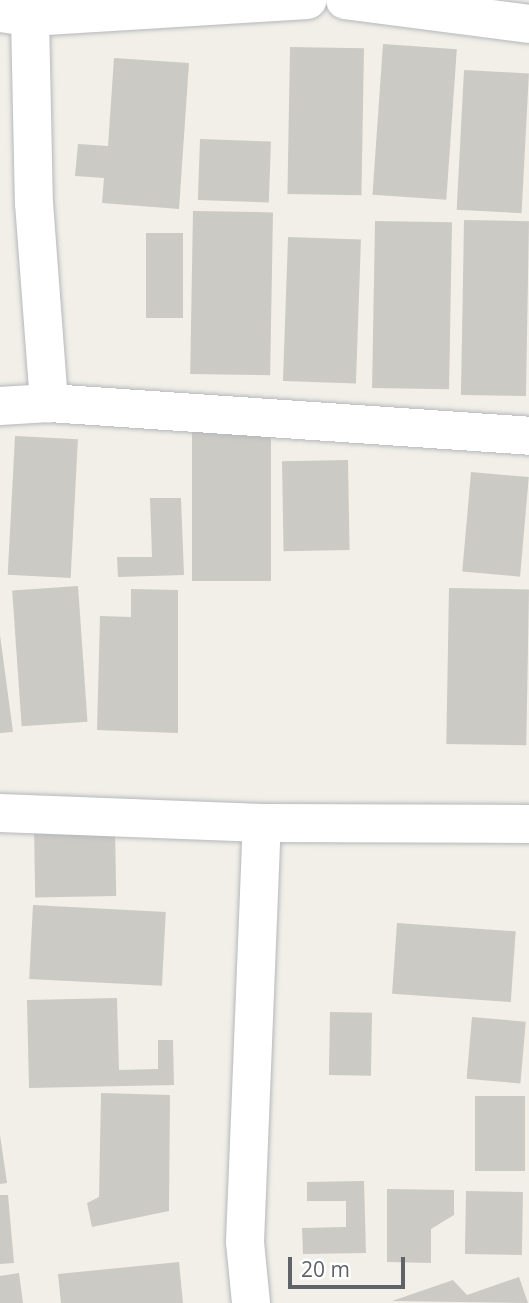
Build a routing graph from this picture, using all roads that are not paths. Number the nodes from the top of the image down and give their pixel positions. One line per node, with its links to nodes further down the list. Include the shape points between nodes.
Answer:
1 (307, 0): 3 (street)
2 (345, 0): 4 (street)
3 (15, 15): 5 (street)
4 (529, 24)
5 (49, 403): 6 (street); 7 (street)
6 (0, 406)
7 (529, 436)
8 (0, 813): 9 (street)
9 (261, 823): 10 (street); 11 (street, via 245,1242)
10 (529, 824)
11 (251, 1303)

